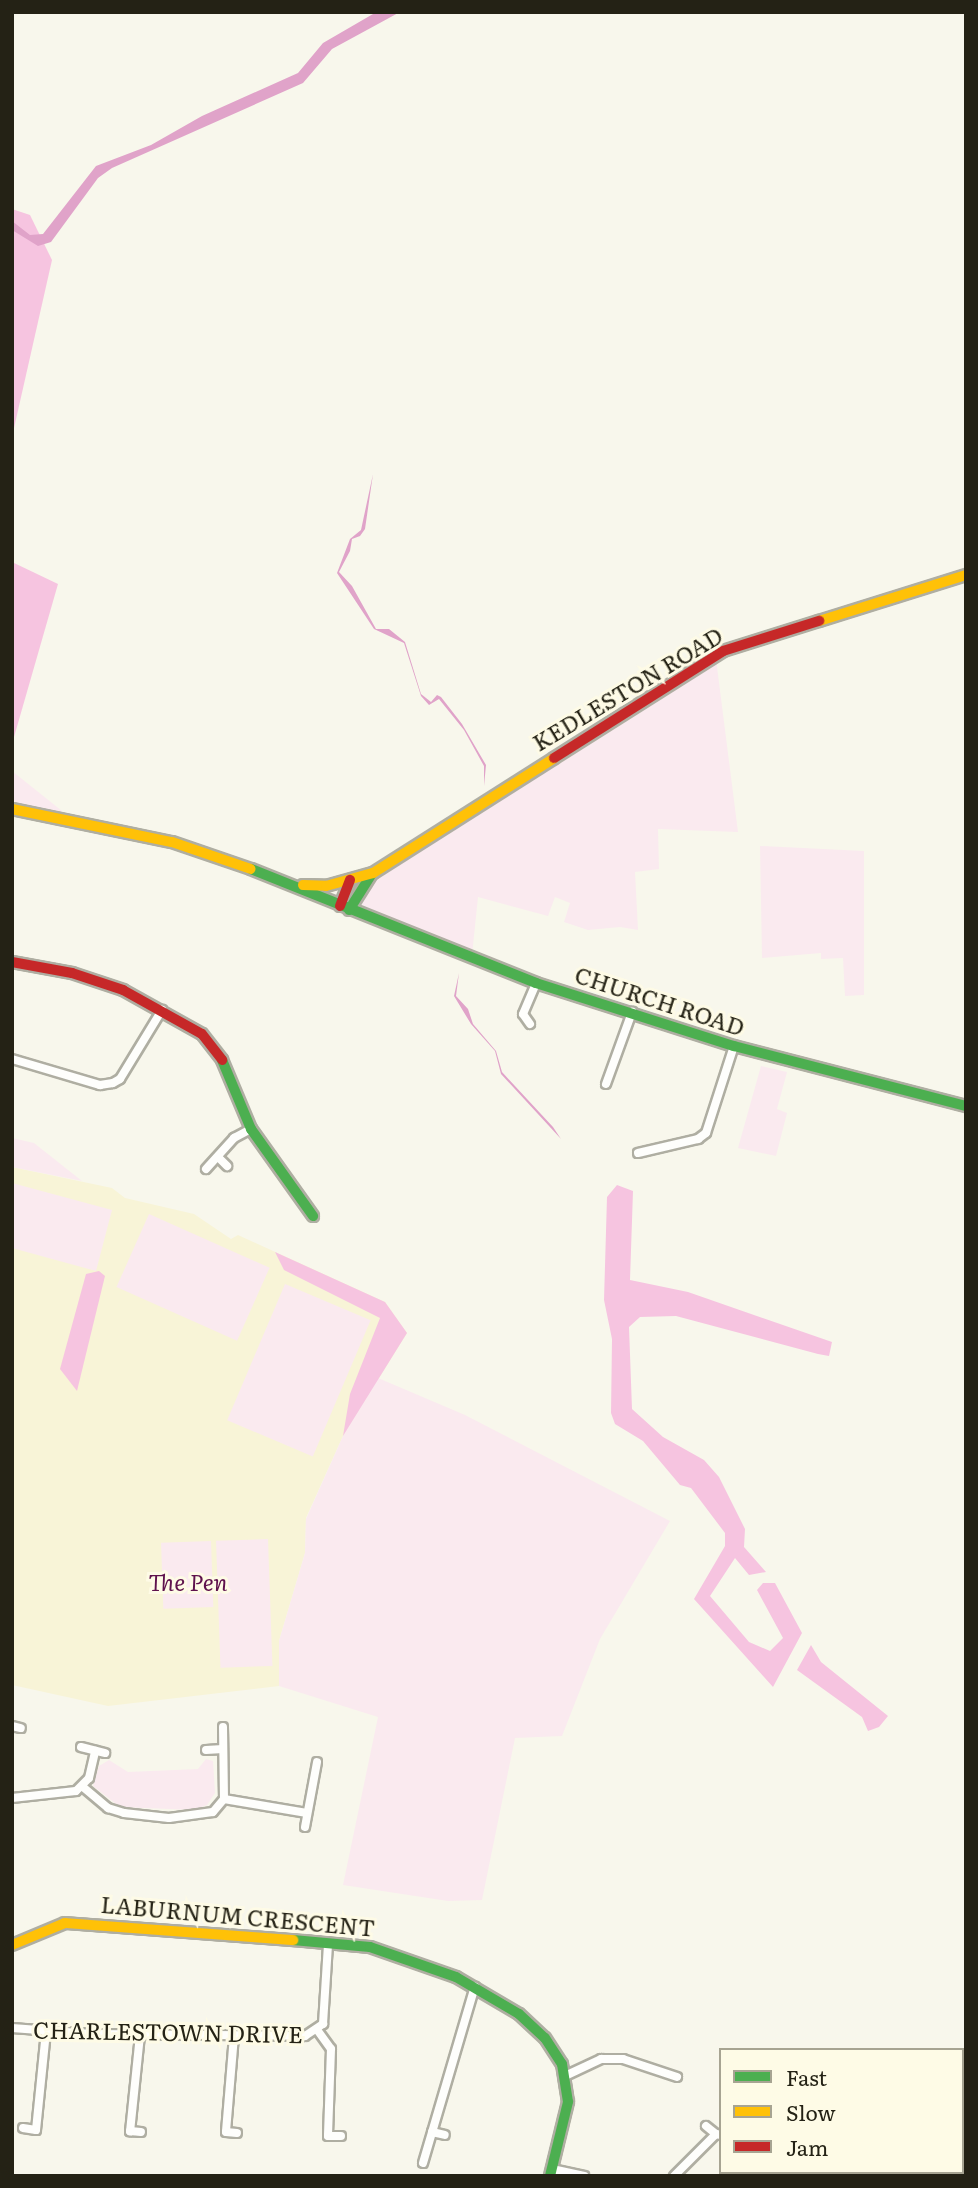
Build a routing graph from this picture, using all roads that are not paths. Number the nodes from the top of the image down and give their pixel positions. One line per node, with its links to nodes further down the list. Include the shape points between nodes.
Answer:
1 (966, 575): 3 (street, KEDLESTON ROAD, via 723,651)
2 (12, 809): 5 (street, KEDLESTON ROAD, via 159,838)
3 (373, 873): 4 (street, KEDLESTON ROAD); 6 (street, KEDLESTON ROAD)
4 (350, 880): 5 (street, KEDLESTON ROAD, via 326,886); 6 (street)
5 (293, 885): 6 (street, KEDLESTON ROAD)
6 (345, 908): 8 (street, CHURCH ROAD)
7 (12, 962): 9 (street, via 90,979)
8 (536, 983): 10 (street, CHURCH ROAD); 11 (street, via 523,1014)
9 (162, 1010): 13 (street, via 120,1079 113,1083 100,1085); 16 (street, via 202,1034 216,1049)
10 (632, 1012): 12 (street, CHURCH ROAD); 14 (street)
11 (530, 1024)
12 (734, 1046): 15 (street, CHURCH ROAD); 17 (street, via 706,1133)
13 (12, 1059)
14 (606, 1084)
15 (966, 1106)
16 (251, 1129): 18 (street, via 234,1138); 21 (street)
17 (638, 1153)
18 (218, 1157): 19 (street); 20 (street)
19 (227, 1166)
20 (206, 1169)
21 (293, 1188): 22 (street); 23 (street)
22 (284, 1195)
23 (313, 1216)
24 (223, 1727): 26 (street)
25 (81, 1747): 28 (street)
26 (223, 1749): 27 (street); 33 (street)
27 (206, 1750)
28 (95, 1751): 29 (street); 31 (street)
29 (105, 1753)
30 (317, 1762): 34 (street)
31 (83, 1787): 32 (street, via 65,1795); 33 (street, via 108,1808 147,1816 203,1815 213,1812)
32 (12, 1798)
33 (224, 1799): 34 (street)
34 (307, 1813): 35 (street)
35 (305, 1827)
36 (328, 1944): 37 (street, LABURNUM CRESCENT, via 80,1922 40,1931); 38 (street, LABURNUM CRESCENT, via 384,1950); 40 (street, CHARLESTOWN DRIVE, via 323,2024)
37 (12, 1945)
38 (475, 1986): 44 (street, LABURNUM CRESCENT, via 540,2034); 49 (street)
39 (12, 2028): 41 (street, CHARLESTOWN DRIVE)
40 (318, 2031): 43 (street, CHARLESTOWN DRIVE, via 295,2037); 53 (street, via 331,2049 328,2136)
41 (46, 2032): 42 (street, CHARLESTOWN DRIVE); 47 (street, via 36,2130)
42 (140, 2035): 43 (street, CHARLESTOWN DRIVE); 48 (street, via 130,2131)
43 (234, 2036): 50 (street, via 226,2132)
44 (567, 2075): 45 (street, via 601,2059 623,2059); 55 (street, via 568,2102)
45 (677, 2077)
46 (706, 2126): 52 (street)
47 (23, 2128)
48 (141, 2132)
49 (432, 2132): 51 (street); 54 (street)
50 (237, 2133)
51 (445, 2135)
52 (719, 2135): 57 (street)
53 (341, 2137)
54 (423, 2163)
55 (551, 2172): 56 (street)
56 (584, 2176)
57 (674, 2176)

